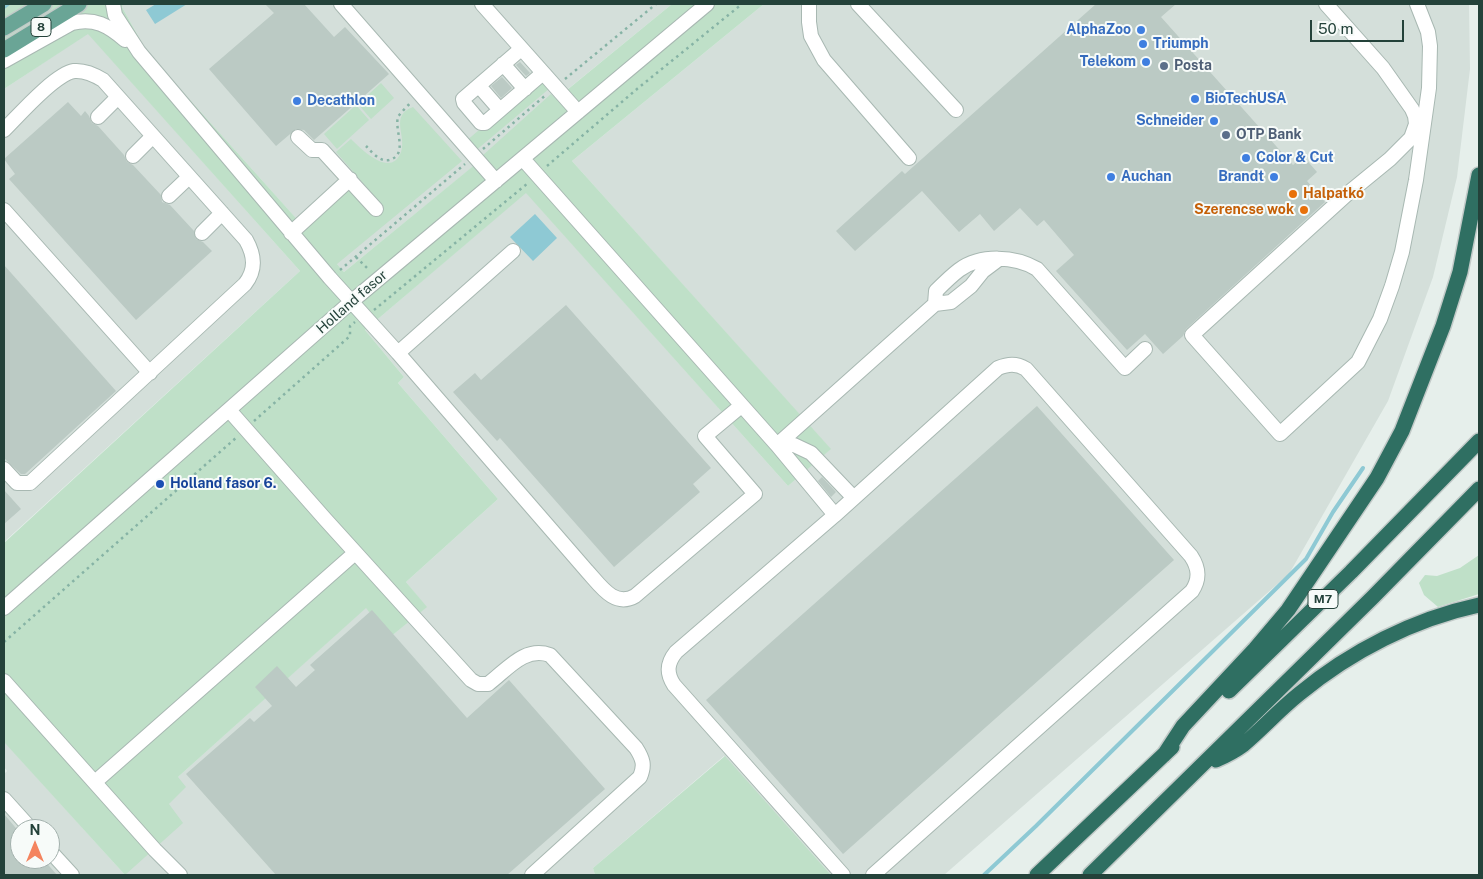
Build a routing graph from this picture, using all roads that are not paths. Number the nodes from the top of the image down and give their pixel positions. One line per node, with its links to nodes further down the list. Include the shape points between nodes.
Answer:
1 (44, 4): 11 (main road, 8)
2 (79, 4): 13 (main road, 8)
3 (113, 4): 14 (street, via 115,15)
4 (341, 4): 32 (street, via 420,100)
5 (482, 4): 12 (street)
6 (706, 4): 21 (street, Holland fasor)
7 (809, 4): 27 (street, via 811,36 824,60)
8 (858, 4): 20 (street)
9 (1326, 4): 10 (street, via 1383,68 1412,109 1416,124 1412,138 1390,159 1346,194 1192,335 1280,434 1358,362 1380,319 1392,286 1416,180 1429,88 1429,39)
10 (1417, 4)
11 (4, 28)
12 (521, 48): 16 (street); 17 (street)
13 (4, 50)
14 (139, 52): 15 (street, via 111,28 82,20); 38 (street)
15 (4, 61)
16 (543, 73): 19 (street); 21 (street)
17 (491, 75): 19 (street); 19 (street); 19 (street, via 463,101 481,123)
18 (118, 97): 22 (street); 23 (street, via 94,74 75,71 59,77); 24 (street)
19 (512, 100)
20 (956, 110)
21 (578, 112): 28 (street, Holland fasor)
22 (98, 117)
23 (4, 130)
24 (153, 136): 26 (street); 30 (street)
25 (298, 137): 31 (street, via 312,150 322,150)
26 (133, 156)
27 (909, 158)
28 (523, 159): 32 (street, Holland fasor); 46 (street)
29 (1479, 175): 59 (highway, via 1460,272 1443,326 1402,431 1377,478 1288,610 1183,726)
30 (189, 177): 33 (street); 36 (street)
31 (350, 179): 34 (street); 38 (street)
32 (496, 181): 41 (street, Holland fasor)
33 (169, 196)
34 (376, 209)
35 (4, 210): 45 (street)
36 (222, 213): 37 (street); 45 (street, via 251,249 254,264 250,278)
37 (202, 233)
38 (291, 233): 41 (street)
39 (513, 251): 44 (street)
40 (998, 258): 42 (street, via 951,302); 42 (street, via 958,270 936,291); 43 (street, via 1020,261 1037,269 1125,368)
41 (351, 302): 44 (street); 47 (street, Holland fasor)
42 (935, 304): 49 (street)
43 (1145, 349)
44 (398, 353): 46 (street, via 592,577 608,594 619,600 635,596 755,494 705,436)
45 (150, 373): 50 (street, via 30,483 17,483)
46 (741, 406): 49 (street)
47 (229, 410): 54 (street); 55 (street, Holland fasor)
48 (1479, 441): 59 (highway, M7, via 1351,572)
49 (777, 446): 52 (street, via 794,445 811,453); 53 (street)
50 (4, 469)
51 (1479, 489): 60 (highway, M7)
52 (853, 497): 53 (street); 69 (street, via 998,368 1019,365 1026,369 1184,548 1198,571 1192,591)
53 (835, 515): 68 (street, via 676,652 668,672 674,685)
54 (355, 553): 61 (street); 67 (street, via 471,680 488,684 523,656 532,652 550,655 636,748 642,759 640,777)
55 (11, 596): 57 (street, Holland fasor)
56 (1479, 605): 60 (highway, via 1405,629 1362,652 1301,692 1241,747)
57 (4, 608)
58 (4, 681): 61 (street)
59 (1164, 754): 70 (highway, M7)
60 (1200, 770): 71 (highway, M7)
61 (94, 782): 66 (street)
62 (4, 799): 63 (street)
63 (21, 819)
64 (60, 862): 65 (street)
65 (72, 875)
66 (180, 875)
67 (532, 875)
68 (843, 875)
69 (873, 875)
70 (1037, 875)
71 (1090, 875)

